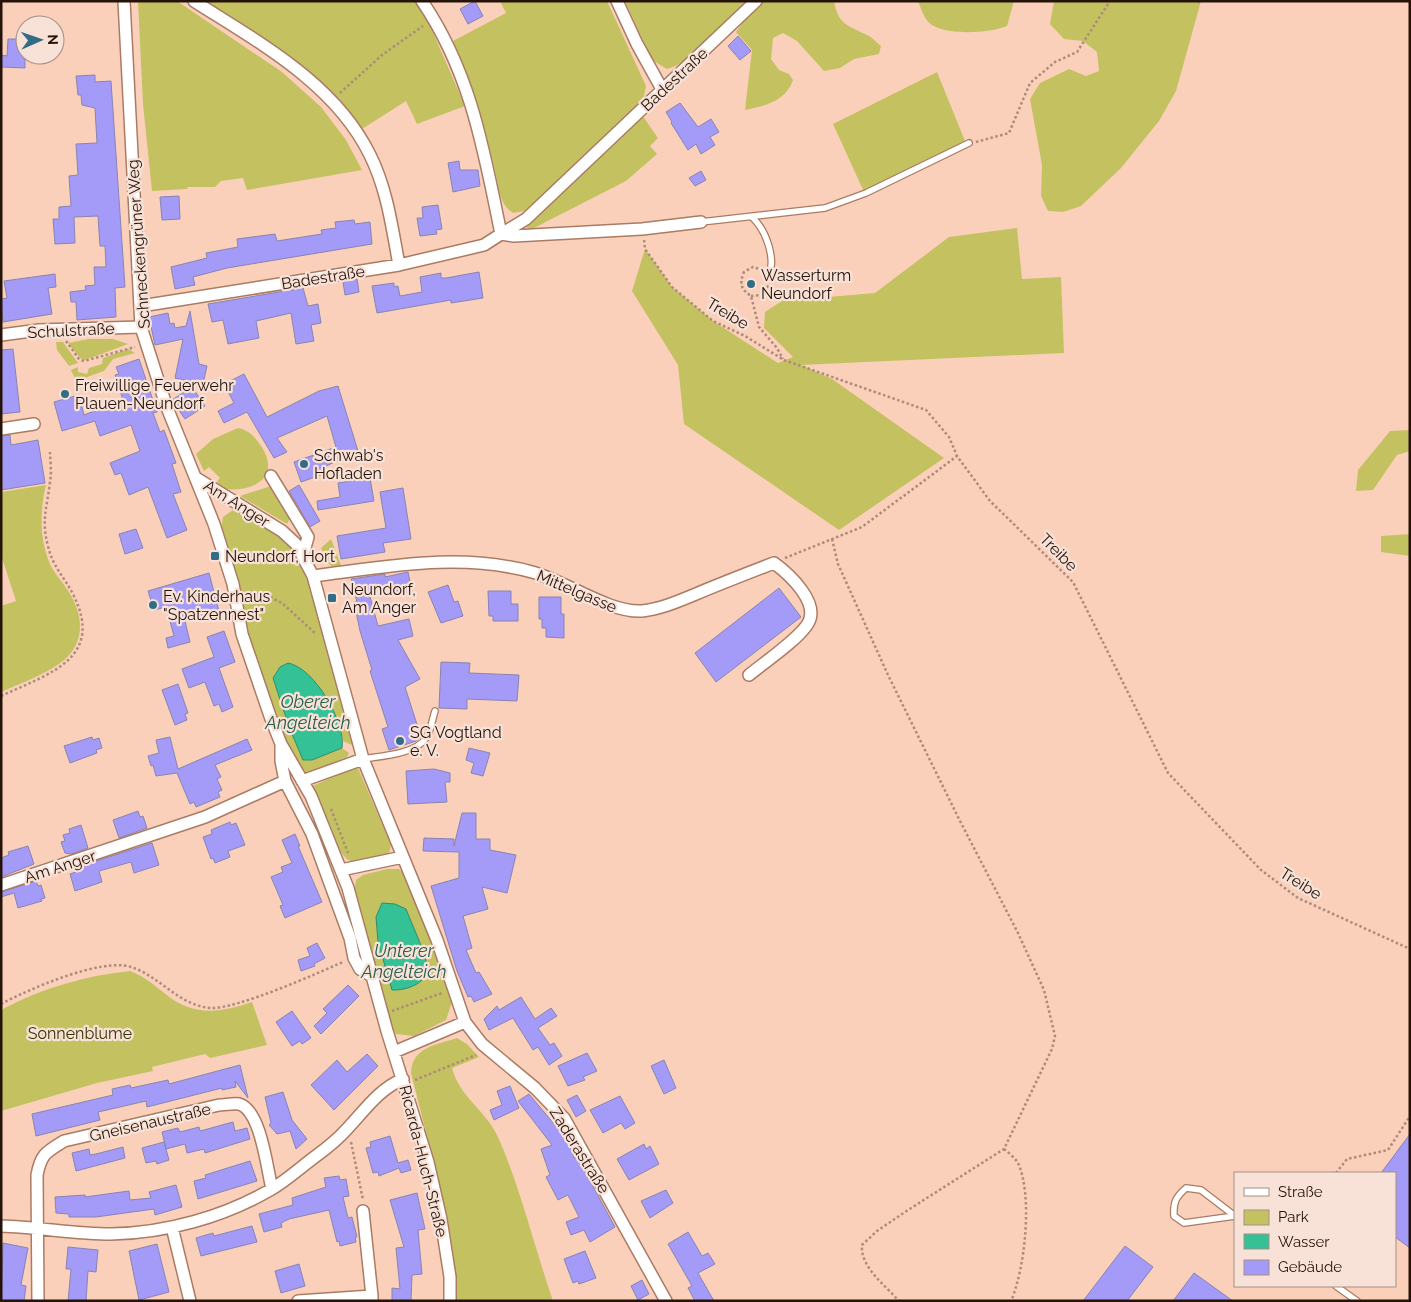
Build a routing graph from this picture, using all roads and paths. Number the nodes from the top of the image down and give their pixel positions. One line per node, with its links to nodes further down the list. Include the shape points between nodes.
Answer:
1 (124, 1): 18 (street, Schneckengrüner Weg)
2 (194, 1): 9 (street, via 279,57)
3 (422, 1): 7 (street)
4 (617, 1): 8 (street, via 640,51)
5 (756, 1): 8 (street, Badestraße)
6 (1110, 1): 10 (path, via 1077,52 1055,62 1030,83 1009,133)
7 (434, 18): 9 (path, via 382,55); 14 (street, via 454,55 472,104 489,168)
8 (663, 90): 14 (street, Badestraße, via 526,219)
9 (331, 101): 15 (street, via 354,127 379,177 388,206)
10 (969, 143): 11 (lane, via 866,193 825,208)
11 (752, 217): 12 (lane); 16 (lane, via 761,225 766,240 772,267)
12 (701, 222): 13 (street)
13 (642, 229): 14 (street); 23 (path, Treibe, via 645,249 672,287 713,321)
14 (501, 234): 15 (street, Badestraße, via 484,245)
15 (398, 264): 18 (street, Badestraße)
16 (769, 276): 17 (path, via 769,287 762,295); 17 (path, via 762,269 753,267 744,272 740,281 743,291)
17 (751, 296): 23 (path, via 758,326)
18 (141, 306): 19 (street, Schneckengrüner Weg)
19 (142, 327): 20 (street, Schulstraße); 22 (street, Schneckengrüner Weg)
20 (63, 330): 21 (street, Schulstraße); 22 (path, via 66,342 84,361 127,348)
21 (1, 335)
22 (146, 346): 29 (street, Schneckengrüner Weg)
23 (784, 360): 27 (path, Treibe, via 926,410 949,437)
24 (34, 424): 25 (street)
25 (1, 429)
26 (50, 452): 37 (path, via 50,482 43,515 48,548 82,612 83,636 75,655 30,683)
27 (957, 456): 30 (path, via 862,527); 46 (path, Treibe, via 990,501 1072,582 1168,773 1261,870 1298,898)
28 (271, 476): 31 (street, via 308,537)
29 (196, 478): 31 (street, Am Anger, via 282,531); 34 (street, Am Anger, via 214,524)
30 (832, 539): 32 (path); 58 (path, via 838,564 888,675 1018,933 1044,990 1053,1020 1055,1036 1052,1049)
31 (303, 554): 33 (street, Am Anger)
32 (774, 563): 33 (street, Mittelgasse, via 673,603 641,611 622,610 563,582 501,565 429,561); 36 (street, via 787,573 805,596 811,610 808,624)
33 (313, 576): 35 (street, Am Anger)
34 (234, 592): 35 (path, via 269,596 282,603 322,642); 39 (street, Am Anger, via 242,634)
35 (330, 640): 40 (street, Am Anger)
36 (749, 675)
37 (1, 696)
38 (435, 711): 40 (lane, via 428,736 422,744 398,754)
39 (281, 744): 41 (street, Am Anger); 42 (street, Am Anger)
40 (363, 759): 42 (street); 43 (street, Am Anger)
41 (285, 781): 45 (street, Am Anger, via 205,816); 47 (street, Am Anger, via 312,834 350,938)
42 (302, 781): 44 (street, Am Anger)
43 (403, 857): 44 (street); 52 (street, Am Anger, via 437,940)
44 (341, 870): 48 (street, Am Anger, via 363,938)
45 (1, 885)
46 (1410, 949)
47 (354, 958): 48 (street, Am Anger); 50 (path, via 225,1006 196,1006 130,966 110,966 48,982)
48 (370, 975): 54 (street, Am Anger)
49 (442, 993): 51 (path)
50 (1, 1004)
51 (391, 1011)
52 (465, 1022): 53 (street, Zaderastraße); 54 (street)
53 (490, 1051): 55 (path); 73 (street, Zaderastraße, via 536,1088 564,1118)
54 (394, 1052): 55 (street, Ricarda-Huch-Straße)
55 (404, 1081): 60 (street, via 391,1084 324,1150); 72 (street, Ricarda-Huch-Straße, via 441,1219 450,1277)
56 (1410, 1116): 59 (path, via 1388,1150 1346,1159)
57 (350, 1138): 61 (path)
58 (1004, 1149): 74 (path, via 908,1210 862,1245 861,1256); 75 (path, via 1017,1161 1024,1180 1026,1217 1024,1254)
59 (1337, 1172)
60 (272, 1189): 65 (street, Gneisenaustraße, via 256,1122 249,1110 238,1104 219,1105 64,1141 48,1150 40,1159 37,1175); 66 (street, via 218,1214)
61 (363, 1211): 68 (street)
62 (1234, 1215): 63 (lane, via 1201,1190 1186,1188 1175,1198 1173,1206 1174,1216 1184,1222)
63 (1234, 1216)
64 (1, 1226): 65 (street)
65 (38, 1226): 66 (street, via 111,1234); 69 (street, Gneisenaustraße)
66 (172, 1227): 70 (street)
67 (1337, 1287): 76 (lane)
68 (372, 1298): 71 (street)
69 (38, 1301)
70 (190, 1301)
71 (298, 1301)
72 (450, 1301)
73 (666, 1301)
74 (899, 1301)
75 (1011, 1301)
76 (1357, 1301)

